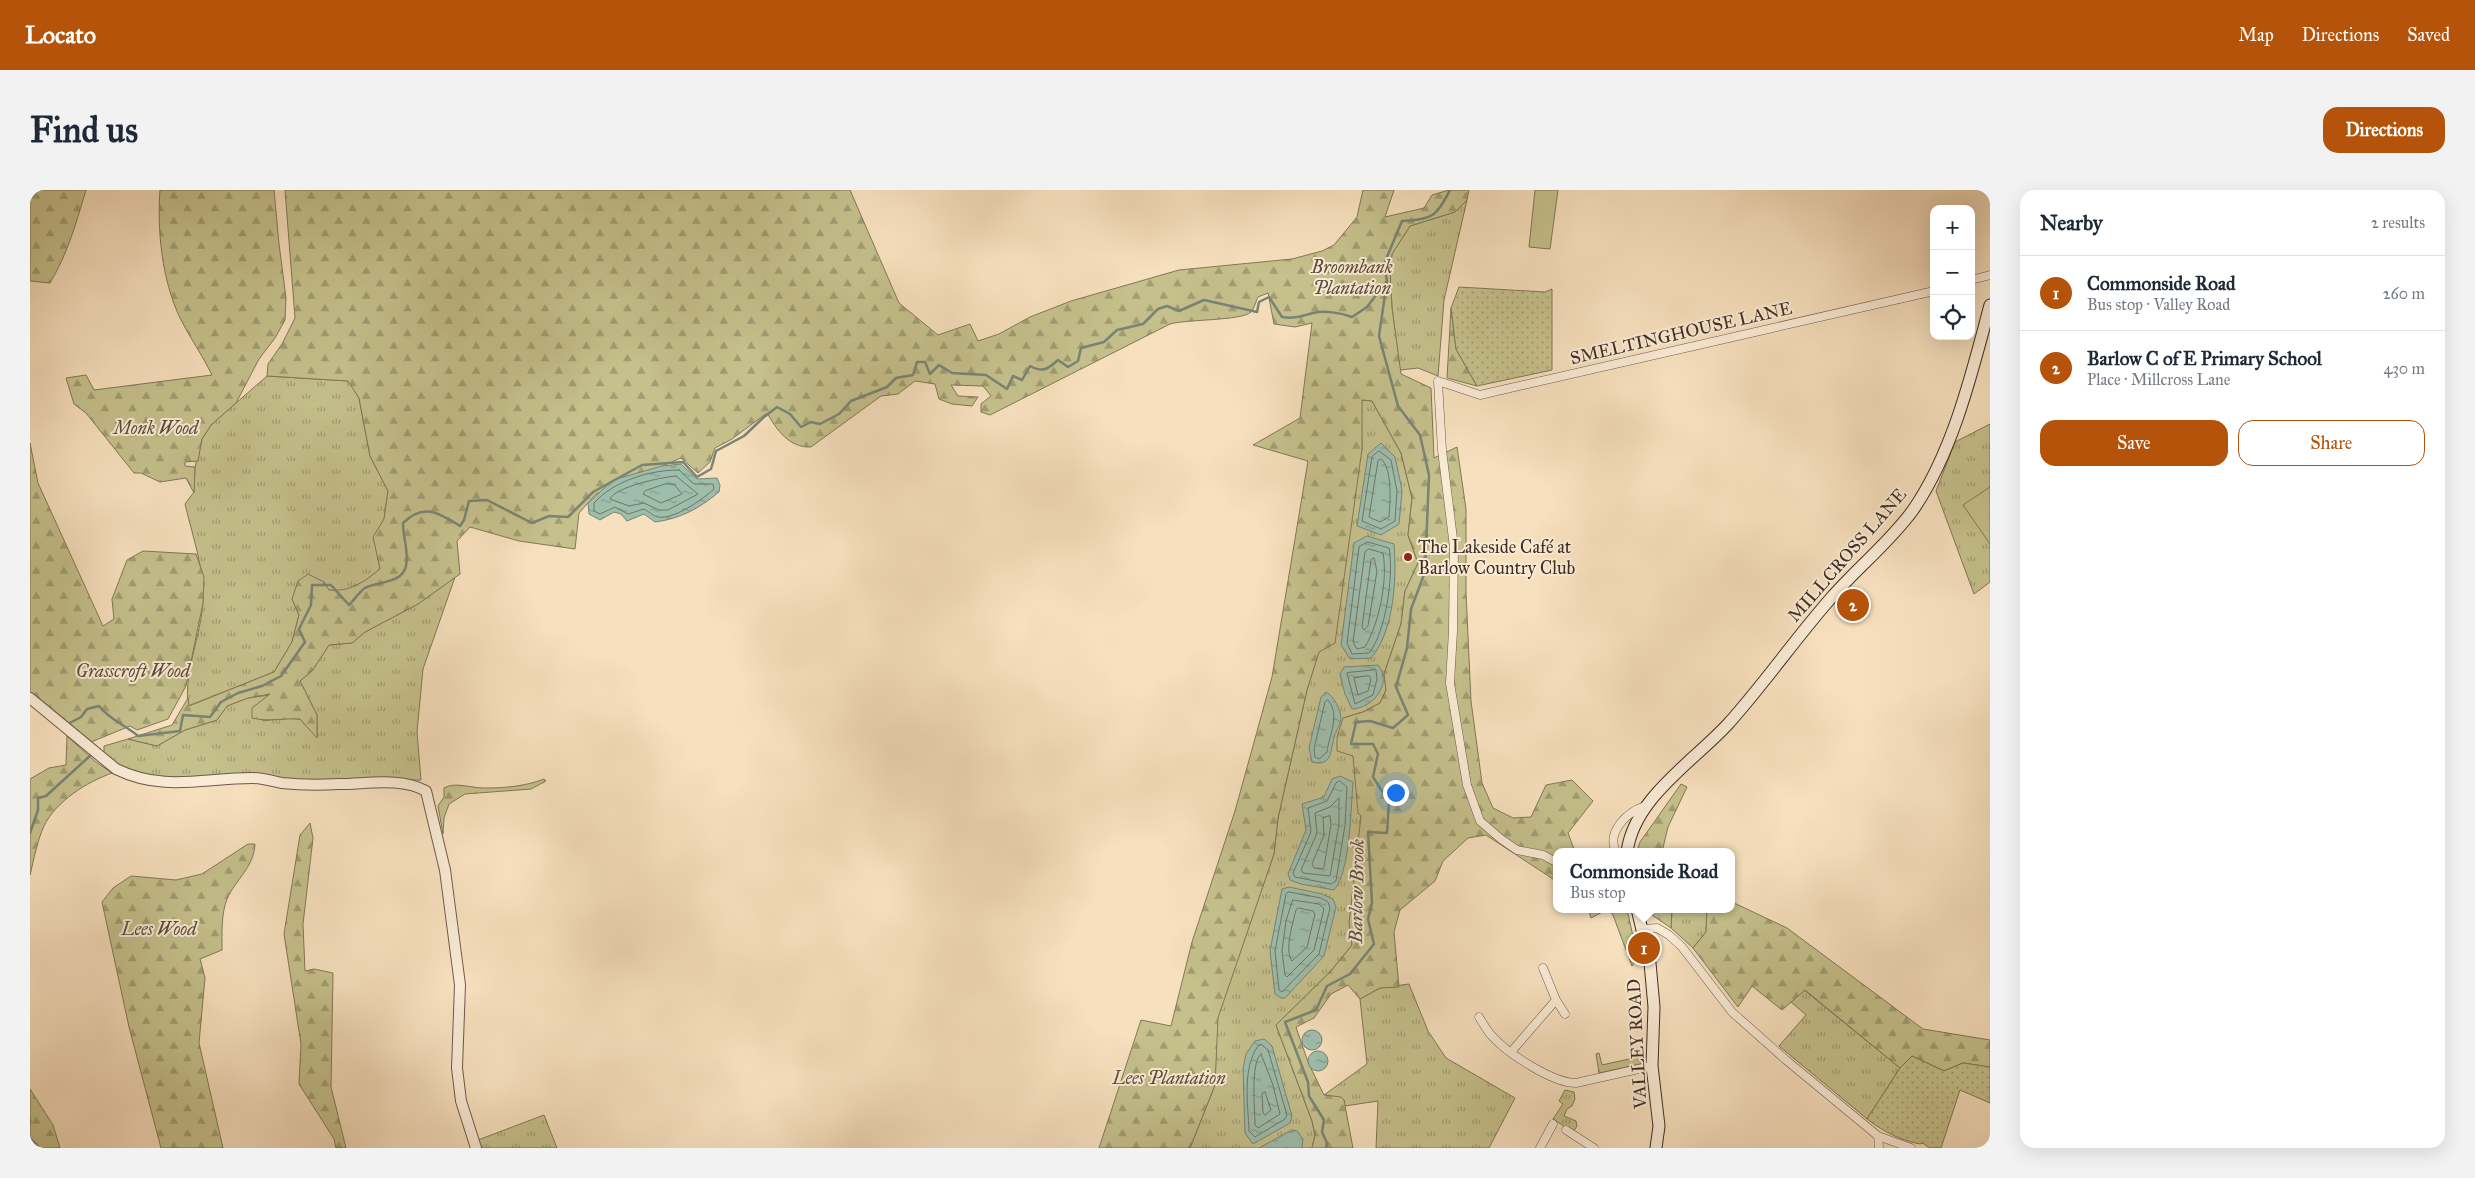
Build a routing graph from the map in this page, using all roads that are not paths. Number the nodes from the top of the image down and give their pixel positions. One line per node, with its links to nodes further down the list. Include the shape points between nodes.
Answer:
1 (1990, 275): 2 (street)
2 (1975, 279)
3 (1930, 292): 9 (street, SMELTINGHOUSE LANE, via 1480,395 1438,381 1442,450 1454,547 1450,683 1467,785 1480,821 1500,839 1517,850)
4 (1990, 306): 6 (main road, MILLCROSS LANE, via 1972,377 1943,453 1918,502 1901,526 1828,602 1728,724)
5 (30, 698): 21 (street, via 116,769 162,783 252,778 300,783 399,783 426,790 445,870 460,985 457,1068 461,1101)
6 (1645, 806): 7 (street, via 1633,810 1621,823 1614,833); 8 (main road, via 1635,823)
7 (1614, 848)
8 (1628, 848)
9 (1553, 860)
10 (1639, 913): 11 (main road, VALLEY ROAD)
11 (1643, 929): 17 (main road, VALLEY ROAD, via 1654,1007); 20 (street, via 1657,928 1669,935 1732,1012)
12 (1543, 968): 13 (street)
13 (1556, 1000): 14 (street); 16 (street)
14 (1565, 1014)
15 (1479, 1016): 16 (street, via 1491,1036)
16 (1512, 1052): 17 (street, via 1548,1076 1565,1083)
17 (1652, 1066): 24 (main road, VALLEY ROAD, via 1659,1126)
18 (1553, 1124): 22 (street)
19 (1566, 1130): 23 (street)
20 (1878, 1136): 25 (street); 26 (street)
21 (476, 1148)
22 (1540, 1148)
23 (1594, 1148)
24 (1656, 1148)
25 (1879, 1148)
26 (1911, 1148)

